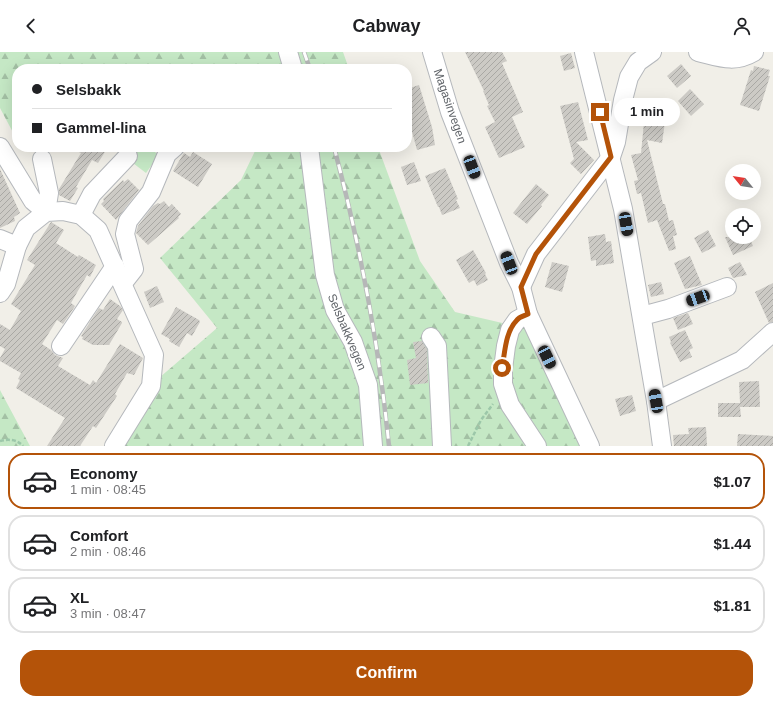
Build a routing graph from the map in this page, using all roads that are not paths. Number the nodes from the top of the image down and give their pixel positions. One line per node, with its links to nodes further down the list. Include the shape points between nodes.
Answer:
1 (288, 52): 7 (street)
2 (432, 52): 20 (street, Magasinvegen, via 450,112 509,263)
3 (584, 52): 12 (street)
4 (652, 52): 12 (street, via 638,62 629,77)
5 (698, 52): 6 (street, via 726,59 744,58)
6 (754, 52)
7 (292, 64)
8 (0, 147): 14 (street, via 33,201)
9 (169, 152): 19 (street, via 151,192 128,221 125,234 134,269)
10 (310, 152): 30 (street, Selsbakkvegen, via 324,275 335,310 353,342 368,385)
11 (128, 156): 15 (street, via 92,194)
12 (611, 157): 20 (street, via 536,254); 24 (street)
13 (42, 159): 14 (street, via 48,193)
14 (46, 212): 15 (street, via 63,211); 17 (street, via 26,228)
15 (81, 215): 18 (street, via 98,230)
16 (0, 238): 17 (street)
17 (17, 246): 22 (street, via 6,284)
18 (115, 266): 19 (street); 27 (street)
19 (123, 283): 29 (street, via 154,355 151,386)
20 (521, 287): 23 (street, Magasinvegen)
21 (727, 287): 24 (street)
22 (0, 293)
23 (528, 314): 32 (street, via 517,320 510,330 502,368 503,384 510,405); 33 (street, Magasinvegen)
24 (642, 316): 28 (street)
25 (773, 332): 28 (street, via 742,360)
26 (431, 337): 31 (street, via 437,346)
27 (60, 346)
28 (656, 401): 34 (street)
29 (114, 446)
30 (373, 446)
31 (442, 446)
32 (537, 446)
33 (590, 446)
34 (662, 446)

